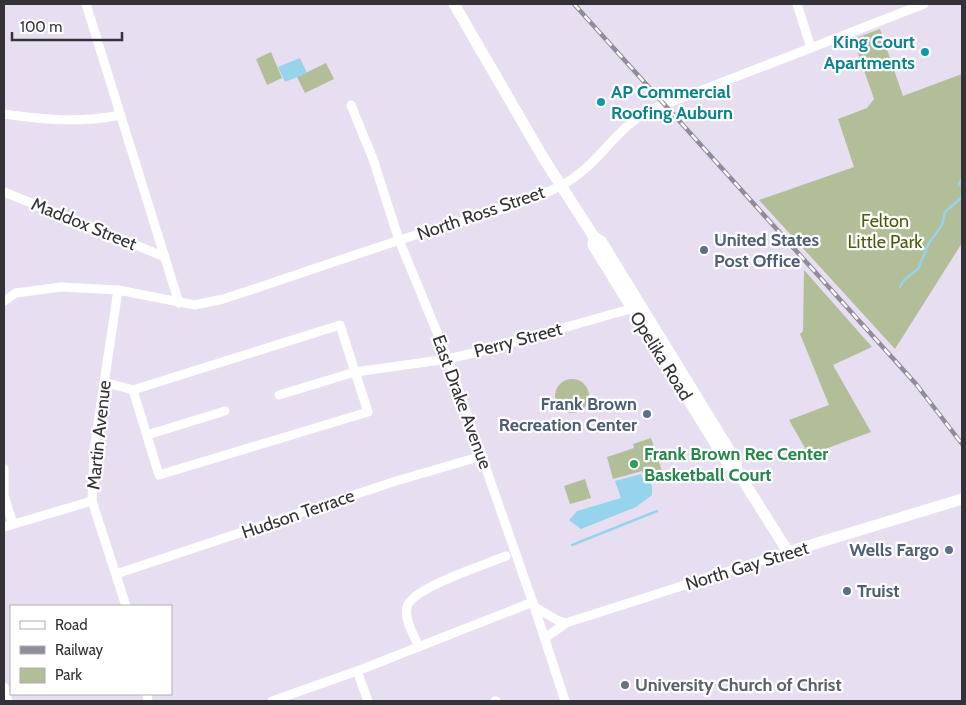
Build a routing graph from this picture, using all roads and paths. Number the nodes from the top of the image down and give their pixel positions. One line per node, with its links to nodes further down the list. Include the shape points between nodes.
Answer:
1 (86, 4): 8 (street)
2 (454, 4): 9 (main road, Opelika Road)
3 (797, 4): 5 (street)
4 (924, 4): 5 (street, North Ross Street)
5 (811, 48): 9 (street, North Ross Street, via 641,115 579,175)
6 (351, 105): 11 (street, East Drake Avenue)
7 (4, 114): 8 (street, via 68,121)
8 (121, 115): 12 (street)
9 (562, 185): 11 (street, North Ross Street, via 523,202); 16 (main road, Opelika Road, via 594,237 593,245)
10 (4, 192): 12 (street, Maddox Street)
11 (400, 240): 15 (street, North Ross Street, via 223,299 195,305); 17 (street, East Drake Avenue)
12 (165, 257): 15 (street)
13 (118, 290): 14 (street, North Ross Street, via 43,288 16,293); 15 (street, North Ross Street); 19 (street, Martin Avenue)
14 (4, 300)
15 (179, 303)
16 (636, 307): 17 (street, Perry Street); 33 (main road, Opelika Road, via 723,456 736,469)
17 (448, 359): 18 (street, Perry Street); 24 (street, East Drake Avenue)
18 (355, 372): 20 (street, via 340,325); 21 (street, Perry Street); 23 (street, via 368,412 159,475)
19 (104, 382): 20 (street); 28 (street, Martin Avenue, via 94,450)
20 (133, 390): 23 (street)
21 (279, 396)
22 (225, 410): 23 (street)
23 (148, 435)
24 (482, 456): 35 (street, Hudson Terrace, via 396,481); 36 (street, East Drake Avenue)
25 (4, 469): 26 (street)
26 (4, 496): 31 (street)
27 (962, 499): 29 (main road, North Gay Street)
28 (92, 501): 31 (street); 35 (street, Martin Avenue)
29 (944, 505): 30 (main road); 33 (main road, North Gay Street)
30 (962, 509)
31 (13, 524): 32 (street)
32 (4, 527)
33 (788, 552): 38 (street, North Gay Street)
34 (506, 556): 40 (street, via 413,597 407,604 406,614)
35 (116, 574): 37 (street, Martin Avenue)
36 (534, 604): 38 (street); 39 (street, East Drake Avenue); 40 (street)
37 (126, 605)
38 (566, 623): 39 (street, North Gay Street)
39 (545, 638): 46 (street, East Drake Avenue)
40 (419, 647): 41 (street)
41 (357, 671): 44 (street); 45 (street)
42 (4, 687): 43 (street)
43 (8, 701)
44 (272, 701)
45 (368, 701)
46 (565, 701)

